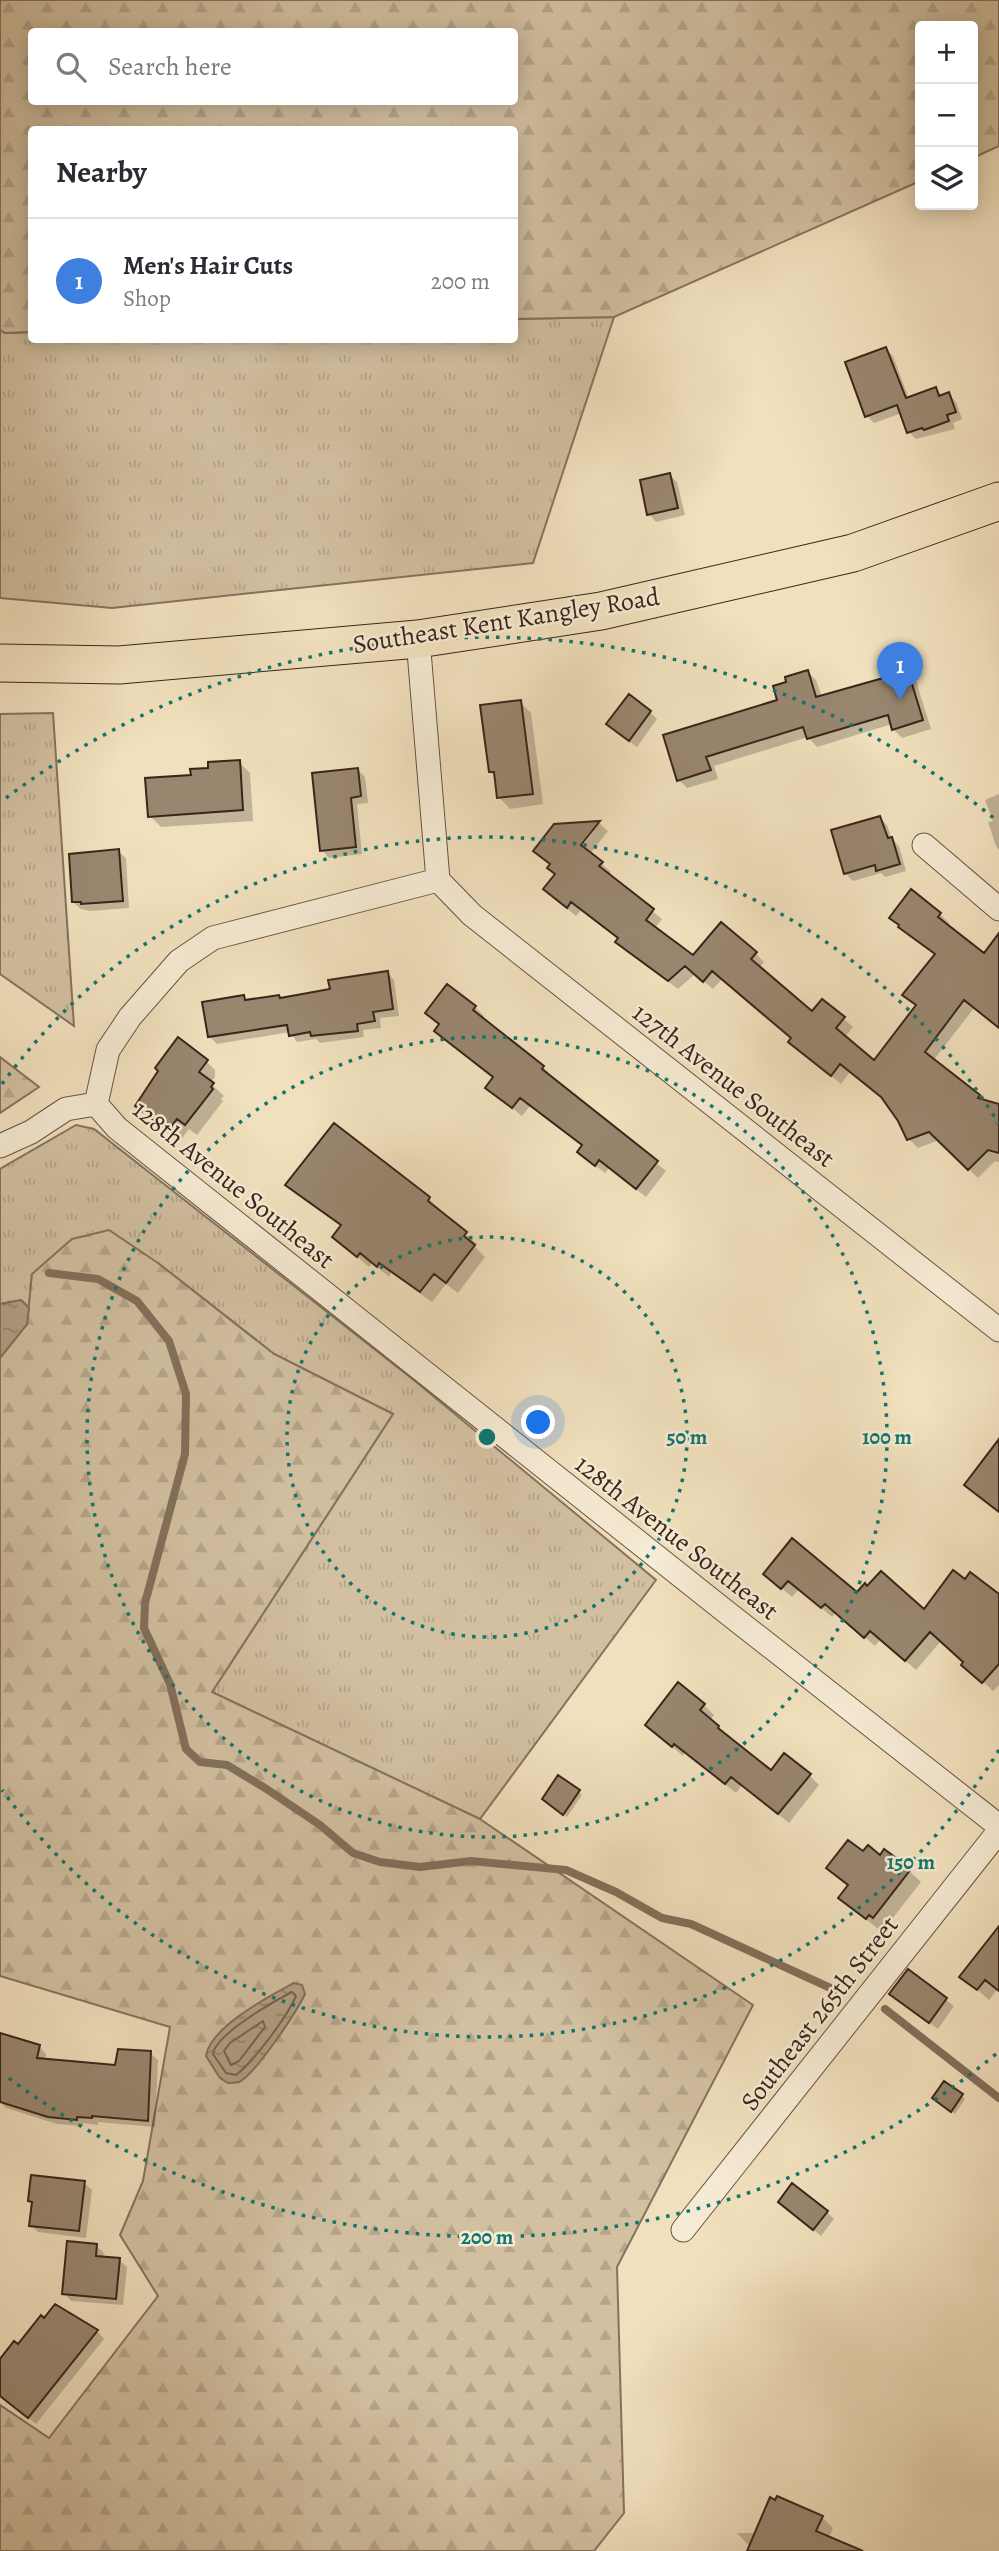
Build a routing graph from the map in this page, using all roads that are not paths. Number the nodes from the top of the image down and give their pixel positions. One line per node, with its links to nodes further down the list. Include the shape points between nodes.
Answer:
1 (999, 502): 2 (main road, Southeast Kent Kangley Road, via 853,553 600,611)
2 (418, 639): 3 (main road, Southeast Kent Kangley Road, via 119,665); 5 (street)
3 (0, 663)
4 (924, 845): 6 (street)
5 (438, 880): 7 (street, via 213,938 179,961 130,1017 108,1051); 9 (street, 127th Avenue Southeast, via 472,915)
6 (999, 909)
7 (96, 1104): 8 (street, via 66,1109); 10 (street, 128th Avenue Southeast, via 128,1137)
8 (0, 1146)
9 (999, 1330)
10 (999, 1826)
11 (999, 1831): 12 (street, Southeast 265th Street)
12 (683, 2230)

